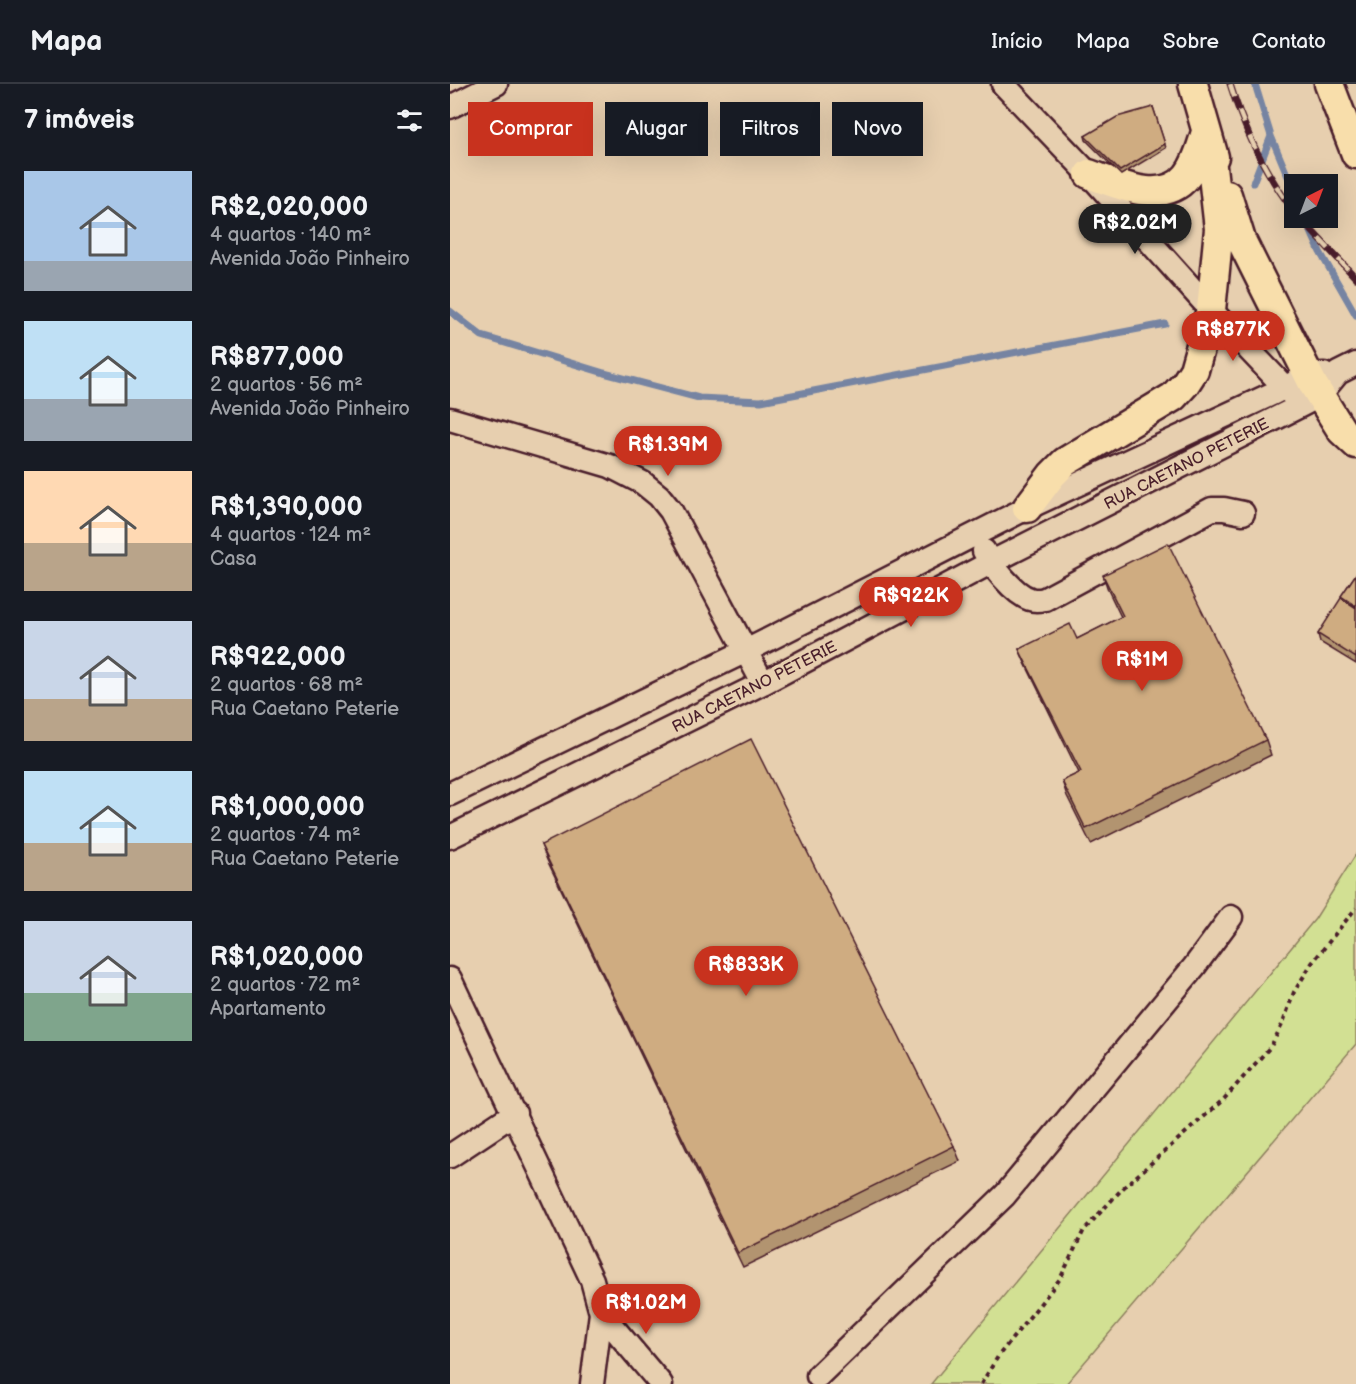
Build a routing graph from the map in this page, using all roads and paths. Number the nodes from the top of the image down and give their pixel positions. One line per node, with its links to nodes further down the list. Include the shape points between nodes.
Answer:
1 (496, 84): 5 (street)
2 (1003, 84): 8 (street)
3 (1193, 84): 6 (main road)
4 (1329, 84): 7 (main road)
5 (450, 106)
6 (1208, 136): 8 (main road, via 1189,174 1167,189 1128,188); 9 (main road, via 1218,229); 10 (main road, via 1241,240)
7 (1356, 154)
8 (1089, 174): 9 (street)
9 (1211, 310): 10 (street); 13 (main road, via 1194,370 1173,397 1065,462)
10 (1322, 381): 12 (main road); 13 (street, RUA CAETANO PETERIE); 16 (street, RUA CAETANO PETERIE)
11 (450, 419): 17 (street, via 609,466 643,483 671,512)
12 (1349, 438)
13 (1027, 508): 15 (street, RUA CAETANO PETERIE)
14 (1243, 513): 16 (street, via 1212,509 1045,599 1032,600 1021,594)
15 (976, 533): 16 (street); 17 (street, RUA CAETANO PETERIE)
16 (990, 562): 18 (street, RUA CAETANO PETERIE)
17 (746, 651): 18 (street); 19 (street, RUA CAETANO PETERIE)
18 (763, 683): 20 (street, RUA CAETANO PETERIE)
19 (450, 794)
20 (450, 837)
21 (1356, 908): 30 (path, via 1294,992 1271,1046 1224,1099 1123,1188 1084,1230 1060,1279 999,1355)
22 (1231, 917): 27 (street, via 1005,1195)
23 (450, 978): 24 (street)
24 (515, 1113): 25 (street); 26 (street, via 592,1280)
25 (450, 1156)
26 (601, 1313): 28 (street); 29 (street)
27 (818, 1376)
28 (592, 1384)
29 (661, 1384)
30 (981, 1384)

